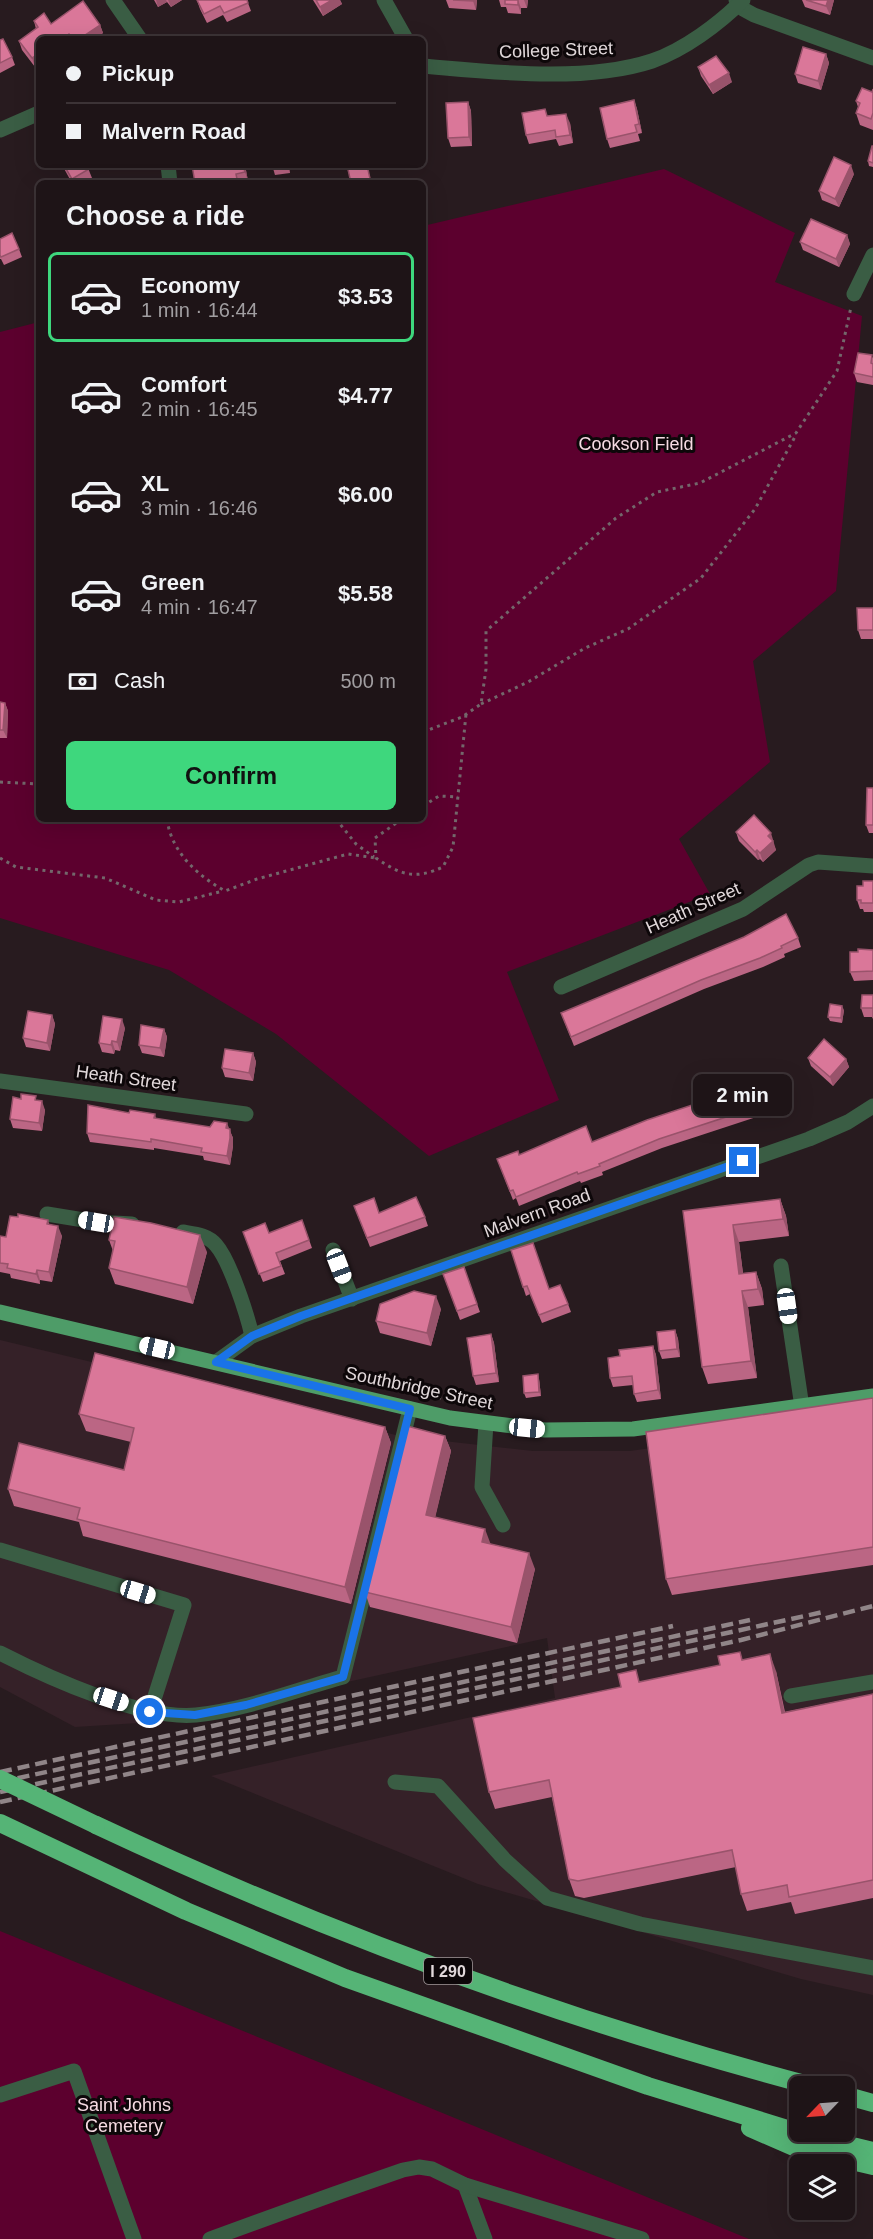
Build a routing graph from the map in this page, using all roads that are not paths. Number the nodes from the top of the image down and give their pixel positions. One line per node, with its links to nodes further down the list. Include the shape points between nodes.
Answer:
1 (113, 0): 4 (street)
2 (384, 0): 5 (street)
3 (739, 2): 6 (street, via 760,18); 7 (street, College Street, via 680,48 633,65 566,73)
4 (138, 36)
5 (404, 36)
6 (873, 58)
7 (426, 66)
8 (36, 114): 9 (street)
9 (0, 130)
10 (873, 255): 11 (street)
11 (854, 294)
12 (873, 866): 13 (street, Heath Street, via 818,861 743,909)
13 (561, 987)
14 (0, 1081): 16 (street, Heath Street)
15 (873, 1106): 22 (street, Malvern Road, via 809,1139)
16 (246, 1114)
17 (47, 1214): 18 (street)
18 (149, 1227)
19 (171, 1230): 24 (street, via 204,1236 217,1246 244,1304)
20 (333, 1250): 22 (street)
21 (781, 1266): 27 (street)
22 (352, 1299): 24 (street, Malvern Road)
23 (1, 1315): 25 (main road, Southbridge Street)
24 (252, 1336): 25 (street, Malvern Road)
25 (216, 1362): 28 (main road, Southbridge Street)
26 (873, 1396): 27 (main road, Southbridge Street)
27 (802, 1407): 29 (main road, Southbridge Street, via 605,1431 545,1430)
28 (410, 1409): 29 (main road, Southbridge Street); 35 (street, via 343,1677 195,1715)
29 (486, 1423): 30 (street, via 482,1487)
30 (503, 1525)
31 (0, 1550): 35 (street, via 184,1605)
32 (0, 1653): 35 (street, via 51,1679)
33 (873, 1682): 34 (street)
34 (791, 1696)
35 (150, 1712)
36 (0, 1779): 40 (highway, I 290, bridge, via 159,1854 322,1923 478,1982 662,2043)
37 (395, 1782): 39 (street, via 438,1786 505,1860 546,1898 640,1924)
38 (0, 1823): 41 (highway, I 290, via 186,1911 345,1978)
39 (873, 1968)
40 (789, 2079)
41 (648, 2086): 45 (highway, I 290); 46 (highway, via 796,2148)
42 (0, 2095): 48 (street, via 74,2071)
43 (855, 2098): 44 (highway)
44 (873, 2103)
45 (873, 2151)
46 (873, 2166)
47 (465, 2185): 49 (street, via 432,2169 403,2170); 50 (street); 51 (street)
48 (134, 2239)
49 (210, 2239)
50 (485, 2239)
51 (642, 2239)

